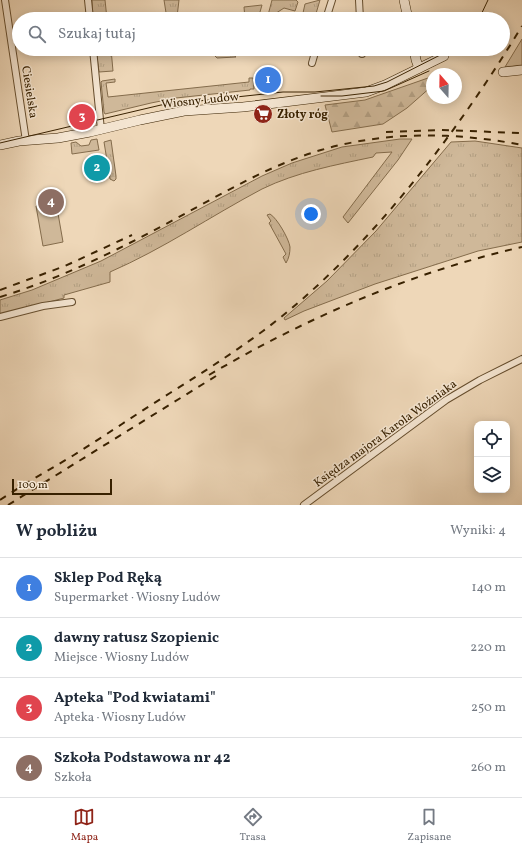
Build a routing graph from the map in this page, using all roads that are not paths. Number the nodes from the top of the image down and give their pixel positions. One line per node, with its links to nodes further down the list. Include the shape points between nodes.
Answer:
1 (5, 0): 10 (street, Ciesielska)
2 (88, 0): 6 (street)
3 (332, 0): 7 (street)
4 (359, 0): 8 (street)
5 (404, 0): 9 (street)
6 (89, 12)
7 (328, 12)
8 (360, 12)
9 (407, 12)
10 (12, 47)
11 (13, 56): 21 (street, Ciesielska)
12 (94, 56): 20 (street)
13 (314, 56): 16 (street)
14 (415, 56): 17 (street)
15 (444, 56): 17 (street, Wiosny Ludów)
16 (312, 63)
17 (419, 68): 20 (street, Wiosny Ludów, via 385,85 361,93 235,108 184,111)
18 (522, 70): 19 (street)
19 (503, 72)
20 (101, 130): 21 (street, Wiosny Ludów)
21 (26, 141): 22 (street, Wiosny Ludów)
22 (0, 145)
23 (72, 302): 24 (street)
24 (0, 317)
25 (522, 359): 26 (street, Księdza majora Karola Woźniaka, via 446,400)
26 (304, 505)

